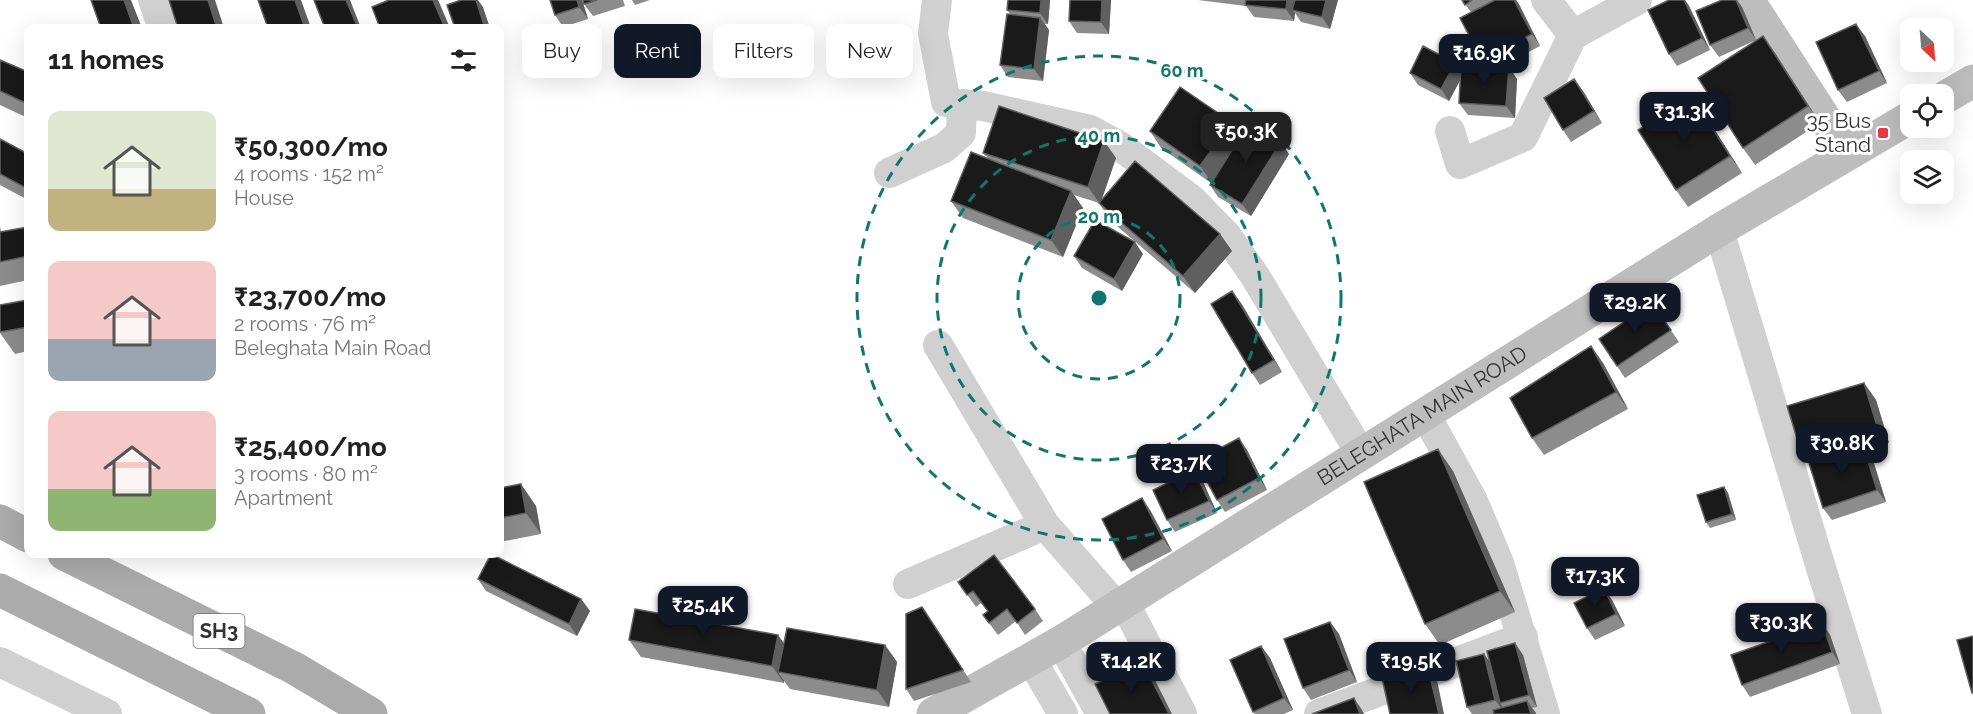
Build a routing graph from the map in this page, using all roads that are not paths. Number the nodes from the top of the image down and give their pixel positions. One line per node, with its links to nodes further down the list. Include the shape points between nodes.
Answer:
1 (153, 0): 6 (street)
2 (938, 0): 10 (street, via 933,34)
3 (1546, 0): 7 (street)
4 (1637, 0): 7 (street)
5 (1748, 0): 13 (main road)
6 (162, 24)
7 (1573, 35): 12 (street, via 1523,137 1460,164)
8 (1973, 81): 9 (main road)
9 (1954, 92)
10 (946, 102)
11 (1900, 123): 13 (main road, BELEGHATA MAIN ROAD)
12 (1450, 131)
13 (1847, 153): 15 (main road, BELEGHATA MAIN ROAD)
14 (889, 173): 18 (street, via 944,148 961,133 962,104 1090,130 1122,147 1191,199 1227,236 1255,276)
15 (1719, 230): 17 (main road, BELEGHATA MAIN ROAD); 39 (street)
16 (938, 345): 20 (street)
17 (1425, 414): 18 (main road, BELEGHATA MAIN ROAD); 26 (street, via 1473,501 1499,563)
18 (1360, 454): 25 (main road, BELEGHATA MAIN ROAD)
19 (0, 521): 21 (main road)
20 (1045, 525): 23 (street); 25 (street)
21 (24, 534)
22 (72, 558): 32 (main road, SH3, via 294,668)
23 (908, 584)
24 (0, 590): 31 (main road)
25 (1121, 604): 27 (main road, BELEGHATA MAIN ROAD); 36 (street)
26 (1523, 637): 37 (street); 38 (street)
27 (1061, 642): 28 (main road, BELEGHATA MAIN ROAD); 35 (street)
28 (1031, 658): 33 (main road, BELEGHATA MAIN ROAD); 34 (street)
29 (0, 662): 30 (street)
30 (105, 714)
31 (249, 714)
32 (371, 714)
33 (933, 714)
34 (1063, 714)
35 (1101, 714)
36 (1182, 714)
37 (1319, 714)
38 (1545, 714)
39 (1867, 714)

